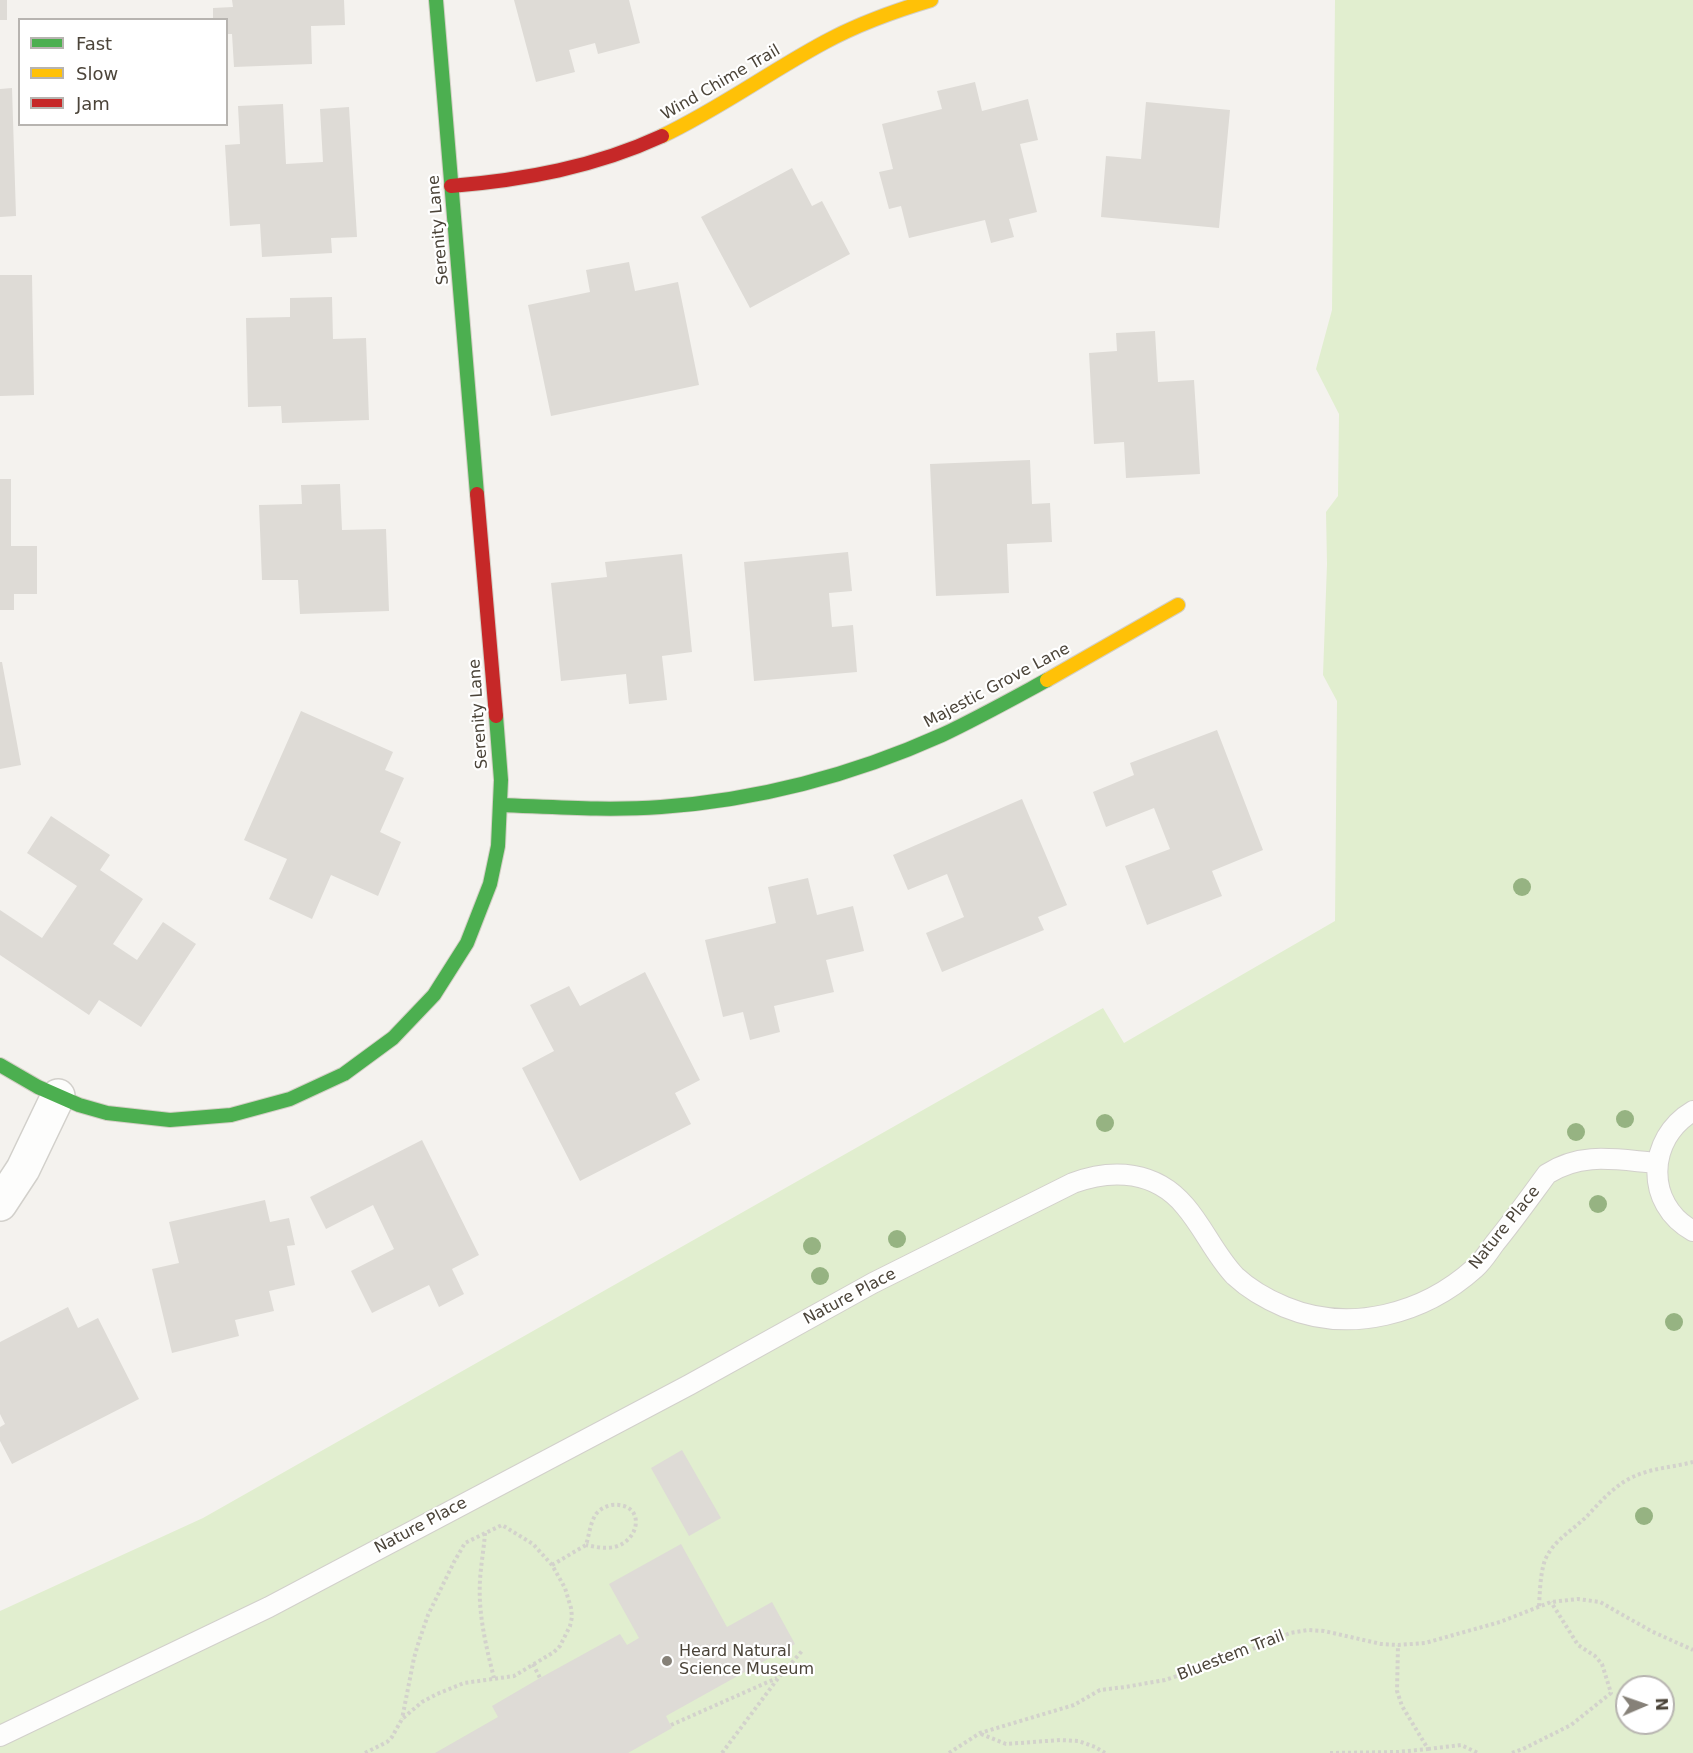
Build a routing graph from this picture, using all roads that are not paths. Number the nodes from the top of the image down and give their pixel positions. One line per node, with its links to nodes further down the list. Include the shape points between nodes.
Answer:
1 (436, 0): 3 (street, Serenity Lane)
2 (931, 0): 3 (street, Wind Chime Trail, via 839,34 718,107 615,156 548,175)
3 (451, 186): 5 (street, Serenity Lane)
4 (1178, 605): 5 (street, Majestic Grove Lane, via 993,710 926,742 860,767 754,794 680,806)
5 (501, 804): 7 (street, Serenity Lane, via 496,860 481,912 468,940 454,967 416,1016 372,1056 292,1100 231,1116 192,1120 140,1118 106,1113)
6 (0, 1065): 7 (street, Serenity Lane)
7 (58, 1096): 10 (street, via 27,1161)
8 (1693, 1111): 9 (lane, via 1671,1129)
9 (1657, 1163): 11 (lane, via 1663,1199 1685,1227); 12 (lane, Nature Place, via 1597,1158 1561,1165 1547,1174 1477,1267 1455,1284 1437,1296 1392,1314 1345,1319 1294,1311 1252,1291 1221,1260 1184,1204 1159,1185 1115,1173 1087,1178 873,1283 689,1385 268,1607)
10 (0, 1204)
11 (1693, 1231)
12 (0, 1736)

